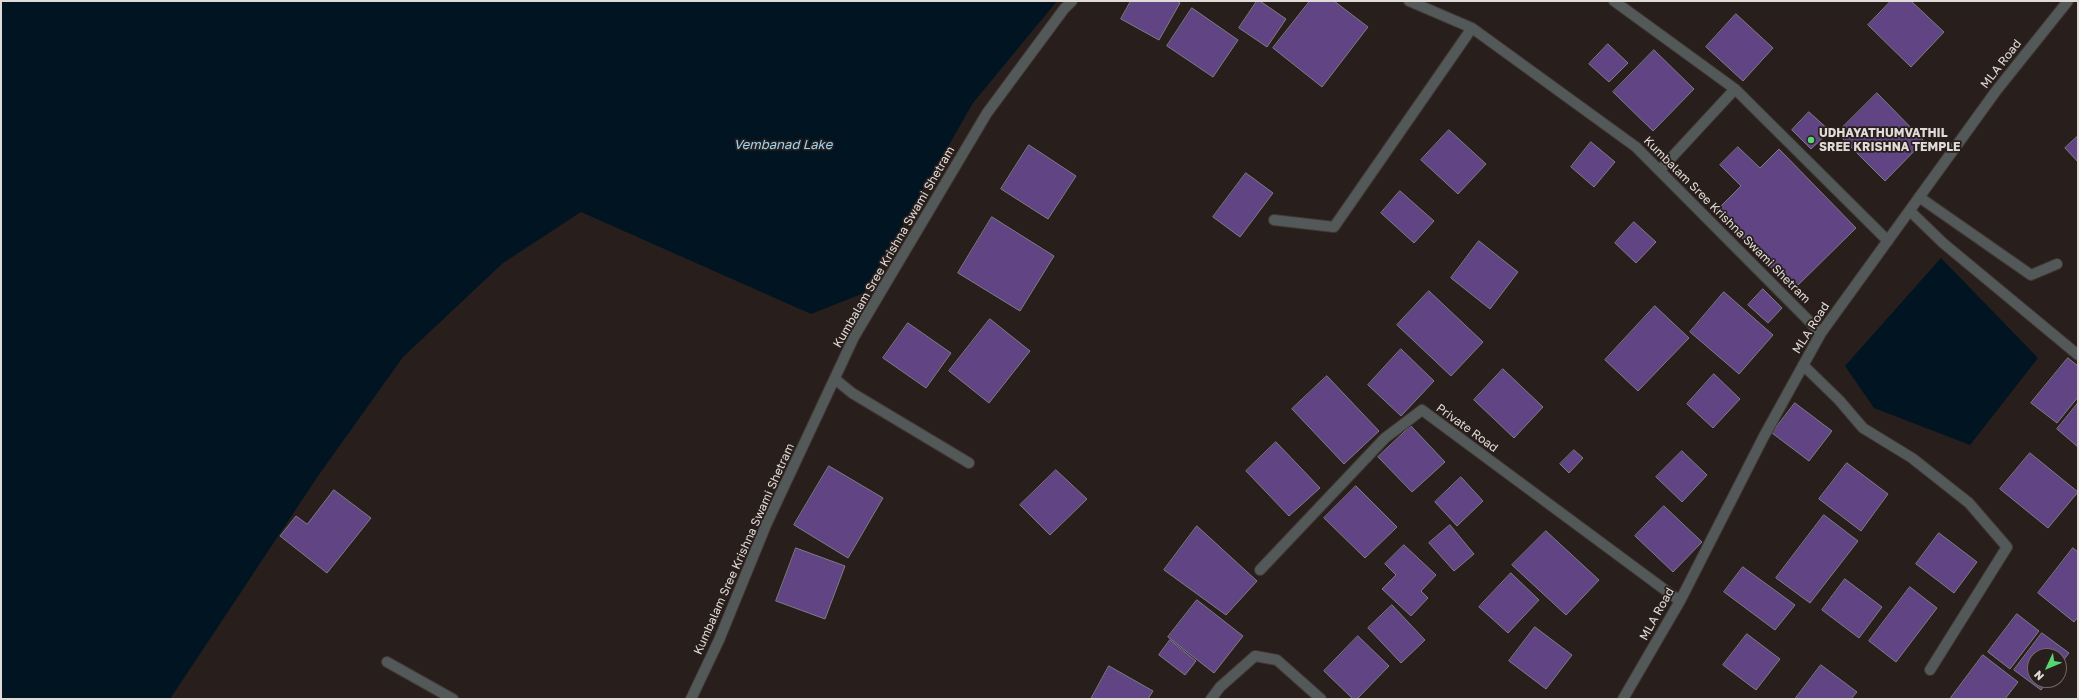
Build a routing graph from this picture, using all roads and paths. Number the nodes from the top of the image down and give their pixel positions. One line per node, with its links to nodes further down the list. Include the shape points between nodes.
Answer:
1 (1072, 1): 17 (street, Kumbalam Sree Krishna Swami Shetram, via 987,113 854,337)
2 (1409, 1): 5 (street, Kumbalam Sree Krishna Swami Shetram)
3 (1614, 1): 7 (street)
4 (2068, 1): 9 (street, MLA Road, via 1996,91)
5 (1426, 4): 6 (street, Kumbalam Sree Krishna Swami Shetram)
6 (1472, 28): 8 (street, Kumbalam Sree Krishna Swami Shetram, via 1636,147); 11 (street, via 1334,227)
7 (1735, 89): 8 (street); 12 (street)
8 (1660, 170): 14 (street, Kumbalam Sree Krishna Swami Shetram)
9 (1919, 197): 10 (street, MLA Road); 13 (street, via 2031,274)
10 (1910, 211): 12 (street, MLA Road); 15 (street, via 1943,242)
11 (1274, 220)
12 (1888, 241): 14 (street, MLA Road)
13 (2057, 264)
14 (1821, 333): 16 (street, MLA Road)
15 (2078, 355)
16 (1803, 365): 20 (street, MLA Road); 22 (street, via 1863,428 1912,458 1969,503 2007,547)
17 (834, 379): 18 (street, via 852,393); 24 (street, Kumbalam Sree Krishna Swami Shetram, via 766,525 719,640)
18 (969, 463)
19 (1260, 570): 20 (street, Private Road, via 1385,438 1422,410)
20 (1680, 601): 27 (street, MLA Road)
21 (387, 662): 23 (street)
22 (1930, 670)
23 (453, 699)
24 (691, 699)
25 (1211, 699): 26 (street, via 1220,687 1256,656 1277,660)
26 (1322, 699)
27 (1623, 699)

